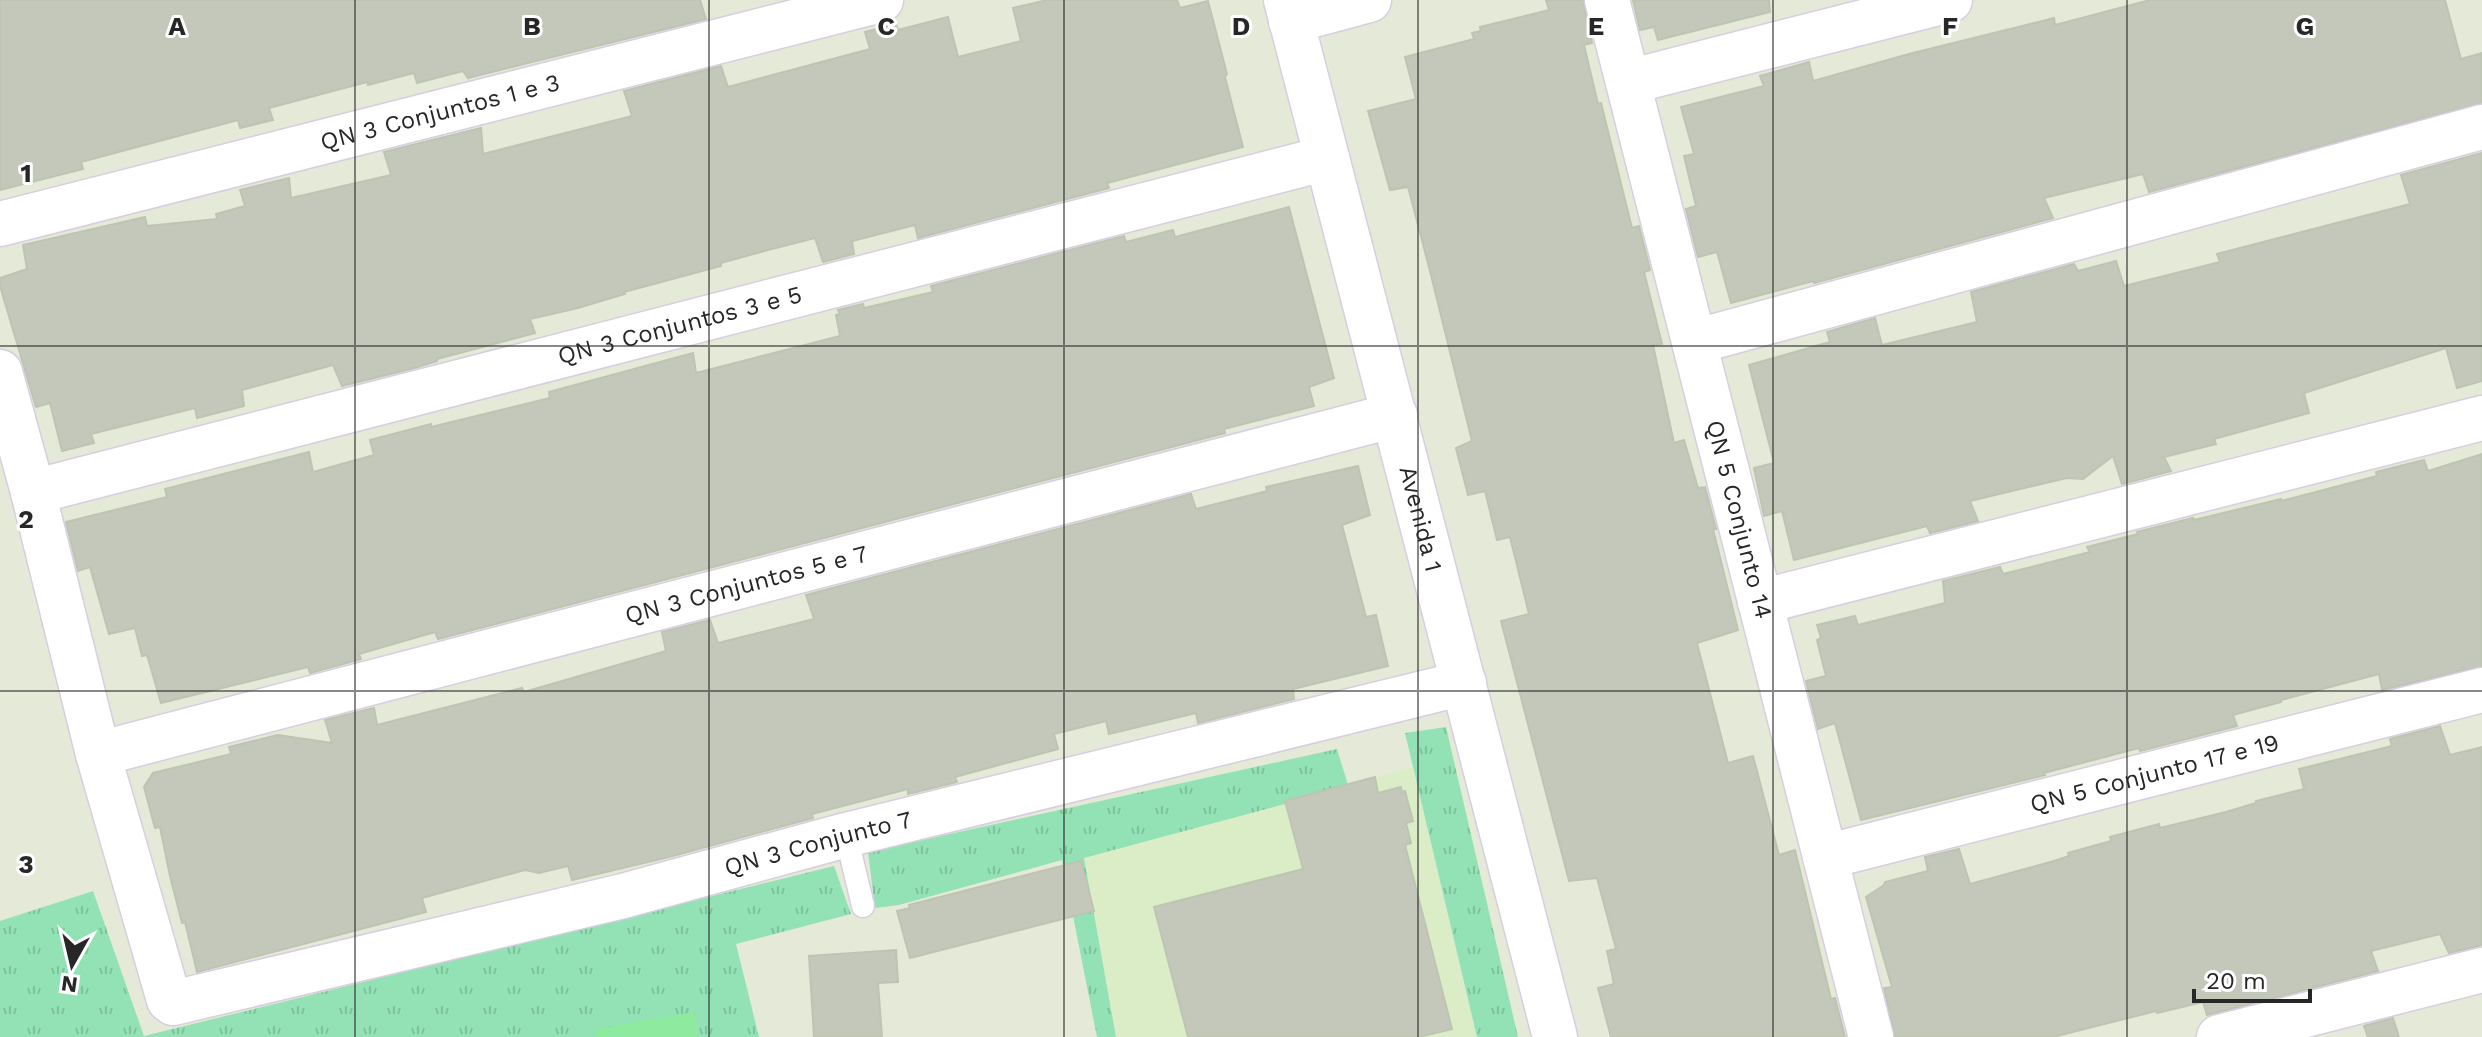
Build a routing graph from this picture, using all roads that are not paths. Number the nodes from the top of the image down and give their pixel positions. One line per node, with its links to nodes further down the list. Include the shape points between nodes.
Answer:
1 (881, 0): 9 (street, QN 3 Conjuntos 1 e 3)
2 (1369, 0): 5 (street)
3 (1607, 0): 6 (street, QN 5 Conjunto 14)
4 (1950, 0): 6 (street)
5 (1288, 10): 8 (street, Avenida 1)
6 (1628, 82): 10 (street, QN 5 Conjunto 14)
7 (2482, 127): 10 (street)
8 (1327, 158): 12 (street, Avenida 1); 14 (street, QN 3 Conjuntos 3 e 5)
9 (0, 224)
10 (1694, 342): 15 (street, QN 5 Conjunto 14)
11 (0, 372): 14 (street)
12 (1395, 415): 16 (street, Avenida 1); 18 (street, QN 3 Conjuntos 5 e 7)
13 (2482, 418): 15 (street)
14 (33, 492): 18 (street)
15 (1760, 602): 20 (street, QN 5 Conjunto 14)
16 (1464, 683): 19 (street, QN 3 Conjunto 7); 23 (street, Avenida 1)
17 (2482, 690): 20 (street, QN 5 Conjunto 17 e 19)
18 (98, 754): 19 (street, QN 3 Conjunto 7, via 173,1003 623,896)
19 (846, 835): 21 (lane)
20 (1825, 857): 24 (street, QN 5 Conjunto 14)
21 (863, 906)
22 (2482, 970): 25 (street)
23 (1555, 1037)
24 (1871, 1037)
25 (2219, 1037)

